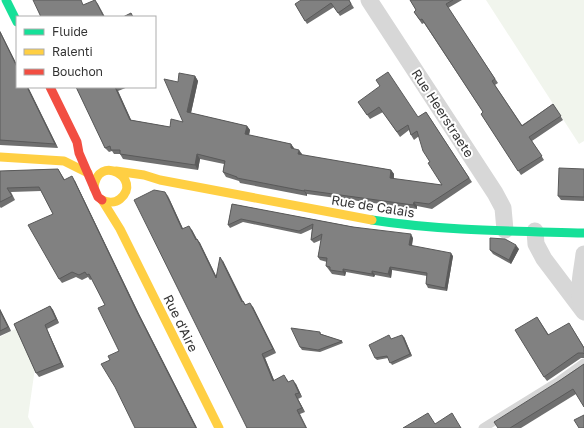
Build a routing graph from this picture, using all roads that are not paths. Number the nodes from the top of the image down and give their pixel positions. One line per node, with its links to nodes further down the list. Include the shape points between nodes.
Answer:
1 (6, 0): 3 (street)
2 (370, 0): 16 (street, Rue Heerstraete, via 496,193 503,208)
3 (16, 20)
4 (50, 88): 6 (street, via 77,142)
5 (0, 157): 7 (street)
6 (88, 157): 7 (street); 8 (street); 9 (street)
7 (64, 161): 9 (street)
8 (112, 171): 10 (street, Rue de Calais); 11 (street, via 98,176); 12 (street, via 121,174 125,179)
9 (88, 173): 11 (street)
10 (160, 180): 12 (street, Rue de Calais, via 144,182); 16 (street, Rue de Calais, via 378,221 434,227)
11 (94, 188): 13 (street, via 96,195)
12 (126, 190): 14 (street)
13 (102, 200): 14 (street); 15 (street, Rue d'Aire)
14 (120, 200): 15 (street, Rue d'Aire)
15 (120, 229): 22 (street, Rue d'Aire)
16 (505, 230): 17 (street, Rue de Calais)
17 (535, 232): 18 (street, Rue de Calais); 20 (street, via 536,244 544,259)
18 (584, 233)
19 (584, 254): 20 (street, via 580,303)
20 (584, 311)
21 (584, 363): 23 (lane)
22 (219, 428)
23 (482, 428)

